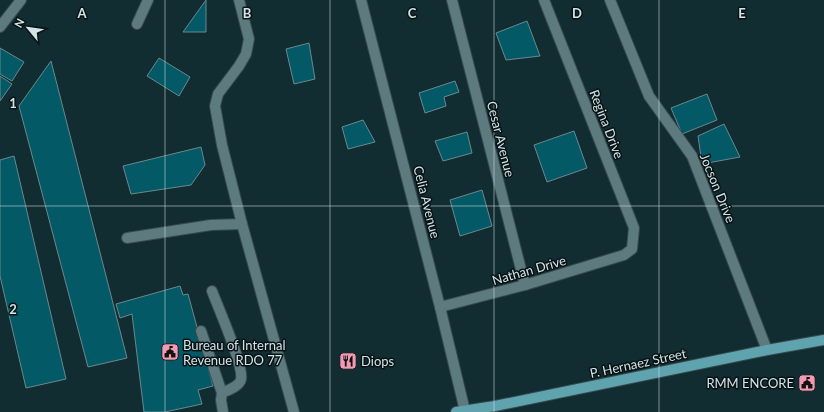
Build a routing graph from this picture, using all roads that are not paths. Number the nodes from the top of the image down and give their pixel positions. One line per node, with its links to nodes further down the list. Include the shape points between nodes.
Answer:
1 (21, 0): 9 (street)
2 (148, 0): 8 (street)
3 (239, 0): 10 (street, via 249,39 246,54 218,94 215,106)
4 (361, 0): 15 (street, Celia Avenue)
5 (452, 0): 13 (street, Cesar Avenue)
6 (544, 0): 12 (street, Regina Drive, via 634,228 632,249)
7 (610, 0): 18 (street, Jocson Drive, via 649,96 692,156)
8 (137, 24)
9 (0, 27)
10 (242, 224): 11 (street); 23 (street)
11 (127, 238)
12 (624, 255): 13 (street, Nathan Drive)
13 (525, 285): 15 (street, Nathan Drive)
14 (212, 291): 19 (street, via 238,357 242,378 239,384)
15 (440, 306): 21 (street, Celia Avenue)
16 (201, 331): 19 (street)
17 (824, 340): 18 (main road, P. Hernaez Street)
18 (767, 350): 20 (main road, P. Hernaez Street)
19 (222, 393): 22 (street)
20 (496, 409): 21 (main road, P. Hernaez Street)
21 (461, 411)
22 (223, 412)
23 (294, 412)

